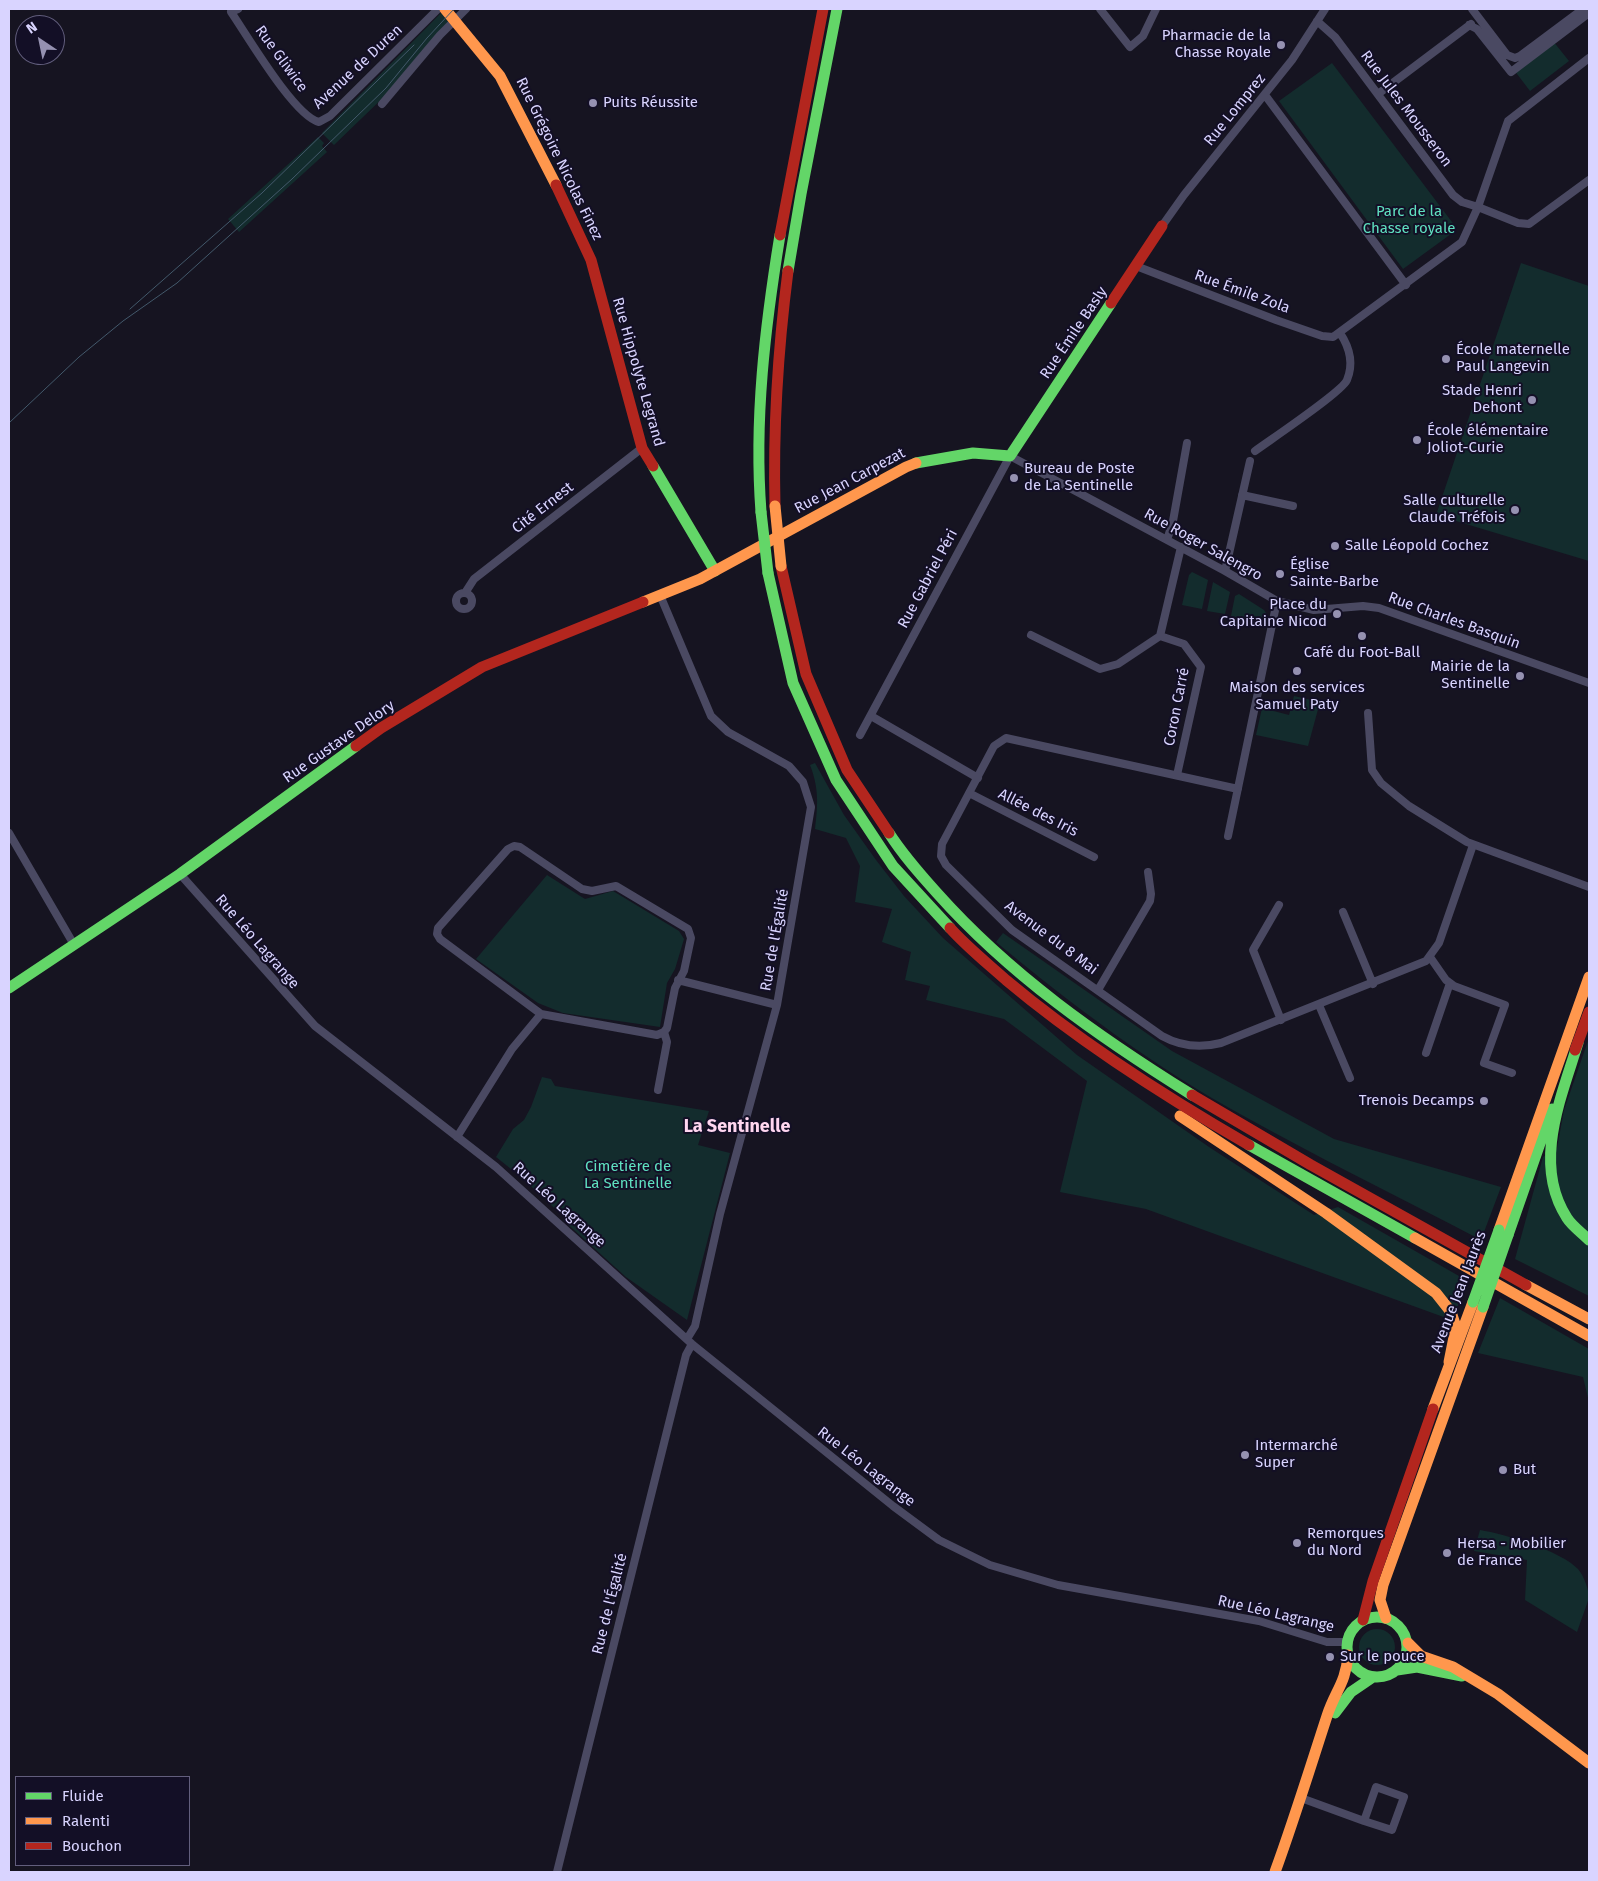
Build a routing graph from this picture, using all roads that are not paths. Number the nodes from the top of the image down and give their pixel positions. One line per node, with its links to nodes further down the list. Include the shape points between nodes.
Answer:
1 (238, 9): 23 (street, Rue Gliwice, via 232,12 281,86)
2 (438, 9): 23 (street, Avenue de Duren, via 330,116)
3 (445, 9): 15 (main road, Rue Grégoire Nicolas Finez)
4 (466, 9): 15 (street)
5 (823, 9): 82 (main road, bridge, via 789,181 769,306 760,413 761,512 768,573 787,660 810,728 845,797 884,856 933,913 990,968 1057,1024)
6 (838, 9): 18 (main road)
7 (845, 9): 18 (main road)
8 (1100, 9): 9 (street, via 1130,47 1143,36)
9 (1156, 9)
10 (1324, 9): 16 (street, Rue Lomprez)
11 (1472, 9): 14 (street)
12 (1583, 9): 14 (street, via 1515,58 1507,54)
13 (1589, 12): 17 (street, via 1511,72 1478,29)
14 (1479, 18): 17 (street)
15 (455, 20): 22 (street); 27 (main road, Rue Grégoire Nicolas Finez, via 508,87)
16 (1317, 21): 20 (street, Rue Jules Mousseron, via 1332,33); 21 (street, Rue Lomprez)
17 (1469, 25): 20 (street)
18 (829, 50): 87 (main road, bridge, via 800,197 780,327 773,420 775,506 788,612 804,668 842,763 897,849 931,890 969,930 1066,1012 1172,1085)
19 (1589, 58): 25 (street, via 1508,121)
20 (1378, 94): 25 (street, Rue Jules Mousseron, via 1455,197)
21 (1265, 95): 26 (street, Rue Lomprez); 29 (street)
22 (382, 104)
23 (317, 122)
24 (1589, 180): 25 (street, Rue Jules Mousseron, via 1529,224 1518,223)
25 (1478, 207): 29 (street, via 1462,242)
26 (1162, 226): 28 (main road, Rue Émile Basly)
27 (588, 254): 32 (main road, Rue Hippolyte Legrand)
28 (1136, 266): 30 (street, Rue Émile Zola, via 1322,336 1333,337); 34 (main road, Rue Émile Basly)
29 (1406, 285): 30 (street)
30 (1340, 333): 33 (street, via 1351,356 1344,384)
31 (1187, 443): 38 (street)
32 (642, 448): 41 (main road, Rue Hippolyte Legrand); 42 (street, Cité Ernest, via 474,579)
33 (1256, 452)
34 (1010, 456): 38 (street, Rue Roger Salengro); 41 (main road, Rue Jean Carpezat, via 997,453 937,458 906,467); 49 (street, Rue Gabriel Péri)
35 (1250, 461): 36 (street)
36 (1242, 495): 37 (street); 40 (street)
37 (1294, 506)
38 (1167, 540): 39 (street, Rue Roger Salengro)
39 (1181, 548): 40 (street, Rue Roger Salengro); 46 (street)
40 (1225, 571): 44 (street, Rue Roger Salengro)
41 (715, 572): 43 (main road, Rue Gustave Delory)
42 (465, 593)
43 (660, 596): 60 (main road, Rue Gustave Delory, via 482,667 381,728); 72 (street, Rue de l'Égalité, via 711,716 728,732 789,766 800,778 809,797 810,816)
44 (1277, 601): 47 (street, Rue Charles Basquin, via 1314,610 1379,608); 53 (street)
45 (1031, 635): 46 (street, via 1100,669 1118,664)
46 (1160, 636): 51 (street, Coron Carré, via 1184,644 1201,667)
47 (1589, 684)
48 (1368, 713): 57 (street, via 1370,759 1377,778 1416,811)
49 (871, 716): 50 (street, Rue Gabriel Péri); 52 (street)
50 (860, 735)
51 (1177, 775): 52 (street, Avenue du 8 Mai, via 1006,738 994,746); 53 (street, Avenue du 8 Mai)
52 (978, 778): 54 (street, Avenue du 8 Mai)
53 (1238, 789): 56 (street)
54 (969, 793): 58 (street, Allée des Iris); 71 (street, Avenue du 8 Mai, via 942,844 941,856 946,865 1012,930)
55 (9, 833): 64 (street)
56 (1228, 836)
57 (1473, 845): 61 (street); 65 (street, via 1439,943)
58 (1094, 857)
59 (1148, 872): 71 (street, via 1150,902)
60 (180, 874): 64 (main road, Rue Gustave Delory); 84 (street, Rue Léo Lagrange, via 309,1021)
61 (1589, 887)
62 (1279, 905): 76 (street, via 1253,950)
63 (1343, 912): 69 (street)
64 (73, 943): 70 (main road, Rue Gustave Delory)
65 (1430, 958): 68 (street); 69 (street, Avenue du 8 Mai)
66 (1589, 976): 85 (main road, Avenue Jean Jaurès)
67 (678, 980): 72 (street); 75 (street, via 684,971 691,938 685,926 616,886 582,890 520,847 512,847 438,928 437,934); 77 (street)
68 (1450, 983): 79 (street); 80 (street, via 1505,1005 1484,1063)
69 (1373, 984): 73 (street, Avenue du 8 Mai)
70 (9, 988)
71 (1098, 990): 76 (street, Avenue du 8 Mai, via 1162,1036 1188,1045 1222,1043)
72 (777, 1005): 92 (street, Rue de l'Égalité)
73 (1319, 1005): 76 (street, Avenue du 8 Mai); 81 (street)
74 (1589, 1012): 78 (main road, Avenue Jean Jaurès)
75 (541, 1014): 77 (street, via 657,1035); 84 (street, via 516,1044)
76 (1281, 1020)
77 (664, 1032): 83 (street, via 666,1042)
78 (1578, 1043): 85 (main road, Avenue Jean Jaurès); 86 (main road, via 1550,1144 1549,1165 1557,1202 1573,1225)
79 (1426, 1053)
80 (1512, 1073)
81 (1350, 1078)
82 (1138, 1080): 91 (main road, via 1224,1132); 93 (main road, via 1164,1105 1326,1212 1431,1289 1448,1308 1455,1322 1456,1333)
83 (658, 1090)
84 (456, 1137): 92 (street, Rue Léo Lagrange, via 519,1186)
85 (1503, 1232): 88 (main road, Avenue Jean Jaurès, bridge)
86 (1589, 1240)
87 (1495, 1267): 89 (main road, via 1517,1272); 90 (main road)
88 (1478, 1304): 93 (main road, Avenue Jean Jaurès); 94 (main road, Avenue Jean Jaurès, via 1383,1585 1380,1600)
89 (1589, 1309)
90 (1589, 1320)
91 (1589, 1336)
92 (689, 1341): 96 (street, Rue Léo Lagrange, via 893,1506 939,1540 974,1558 1058,1585 1259,1621 1327,1642); 108 (street, Rue de l'Égalité)
93 (1448, 1362): 95 (main road, Avenue Jean Jaurès, via 1373,1581)
94 (1386, 1618): 95 (main road); 97 (main road, via 1400,1626)
95 (1363, 1620): 96 (main road, via 1352,1629)
96 (1347, 1642): 98 (main road)
97 (1408, 1643): 99 (main road, via 1406,1658); 101 (main road, via 1421,1656 1450,1665)
98 (1348, 1656): 100 (main road, via 1357,1670); 105 (main road, via 1347,1673 1330,1707)
99 (1397, 1670): 100 (main road, via 1387,1676); 101 (main road, via 1417,1667)
100 (1373, 1677): 105 (main road, via 1340,1702)
101 (1473, 1679): 102 (main road)
102 (1537, 1721): 103 (main road); 104 (main road)
103 (1589, 1754)
104 (1589, 1763)
105 (1309, 1777): 106 (main road)
106 (1301, 1798): 107 (street); 109 (main road)
107 (1364, 1821): 107 (street, via 1376,1787 1404,1797 1392,1830)
108 (557, 1872)
109 (1275, 1872)

